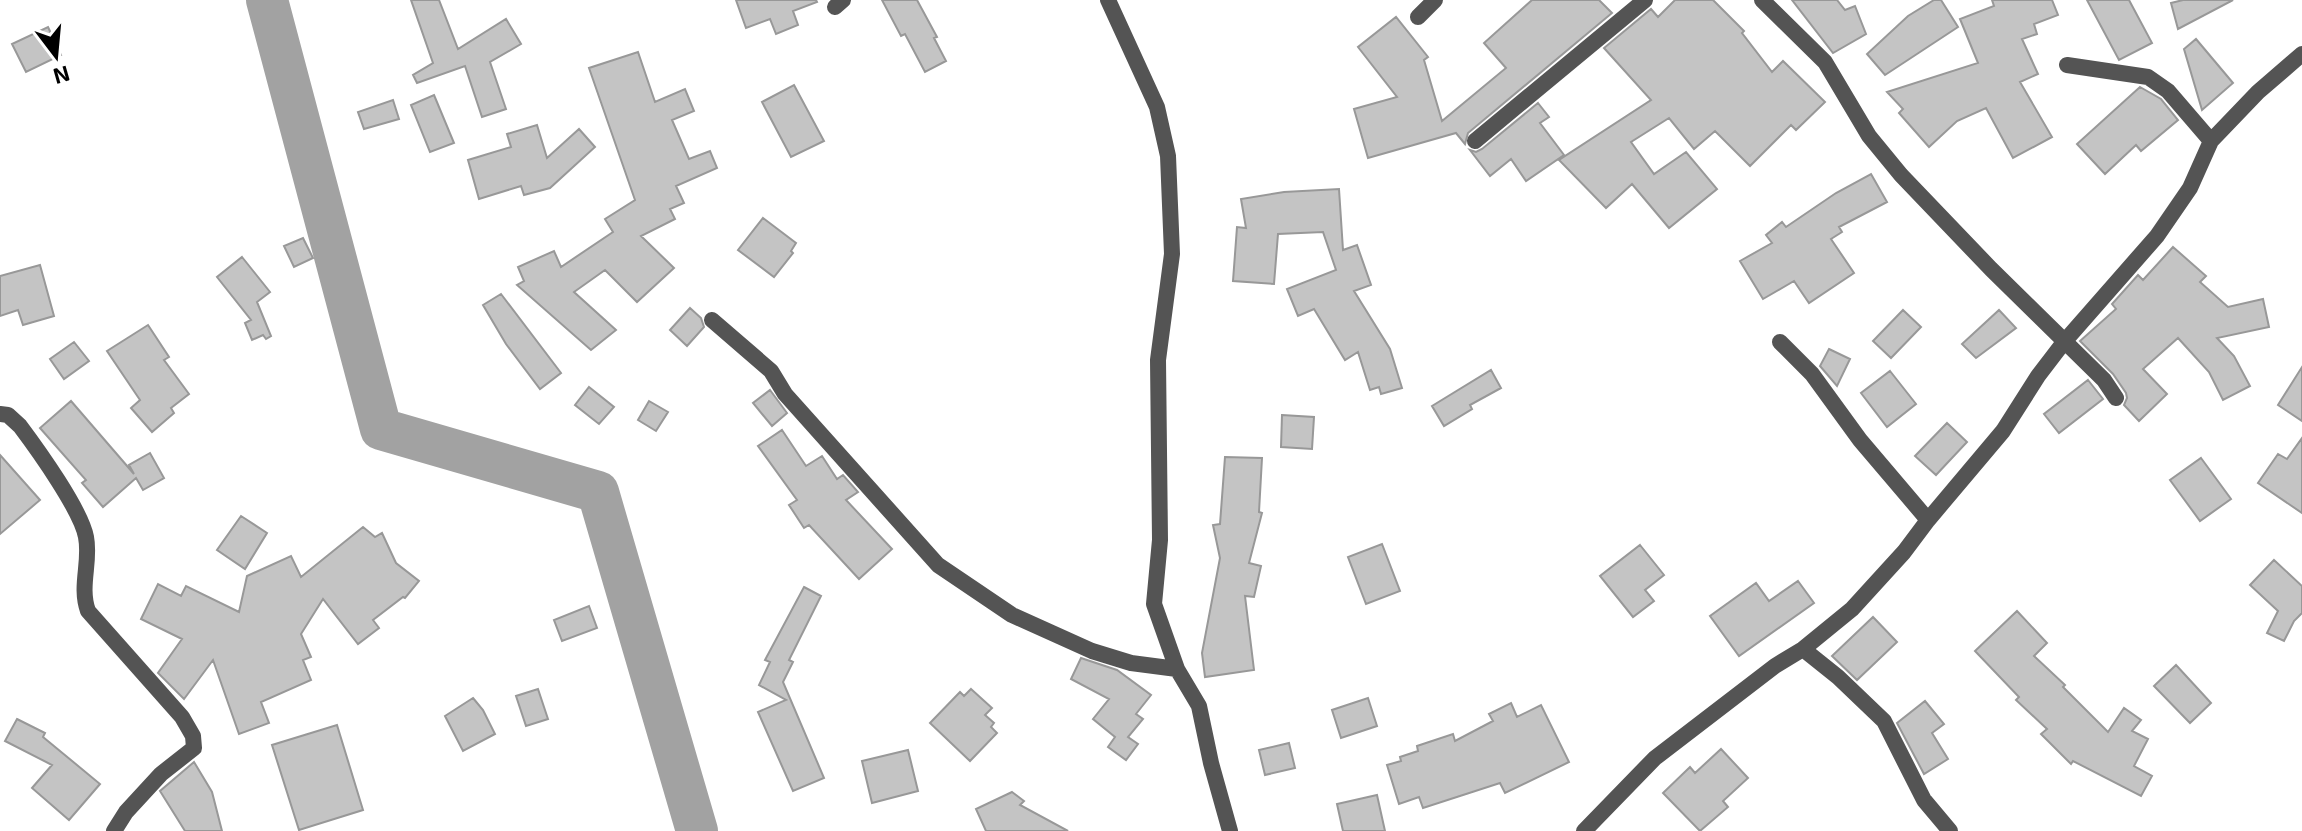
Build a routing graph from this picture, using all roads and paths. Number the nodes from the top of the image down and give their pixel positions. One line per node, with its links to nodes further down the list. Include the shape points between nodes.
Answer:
1 (1108, 0): 17 (street, via 1157,107 1168,156 1172,254 1158,360 1160,540 1154,604)
2 (1435, 0): 5 (street)
3 (1645, 0): 8 (street)
4 (1762, 0): 12 (street, via 1825,62 1869,136 1901,175)
5 (1418, 17)
6 (2302, 54): 9 (street)
7 (2067, 65): 9 (street, via 2148,77 2168,91)
8 (1475, 141)
9 (2211, 141): 12 (street, via 2190,188 2157,236)
10 (712, 320): 17 (street, via 771,371 785,394 938,565 1012,615 1092,651)
11 (1780, 342): 15 (street, via 1812,374)
12 (2064, 342): 13 (street); 15 (street, via 2003,431)
13 (2116, 398)
14 (0, 414): 18 (street, via 20,426 82,522 87,541 83,599 88,611 193,736 194,748 161,774)
15 (1928, 520): 16 (street, via 1852,609)
16 (1803, 649): 20 (street, via 1655,758); 21 (street, via 1884,721 1924,800)
17 (1177, 669): 19 (street, via 1199,706)
18 (114, 831)
19 (1230, 831)
20 (1584, 831)
21 (1950, 831)

